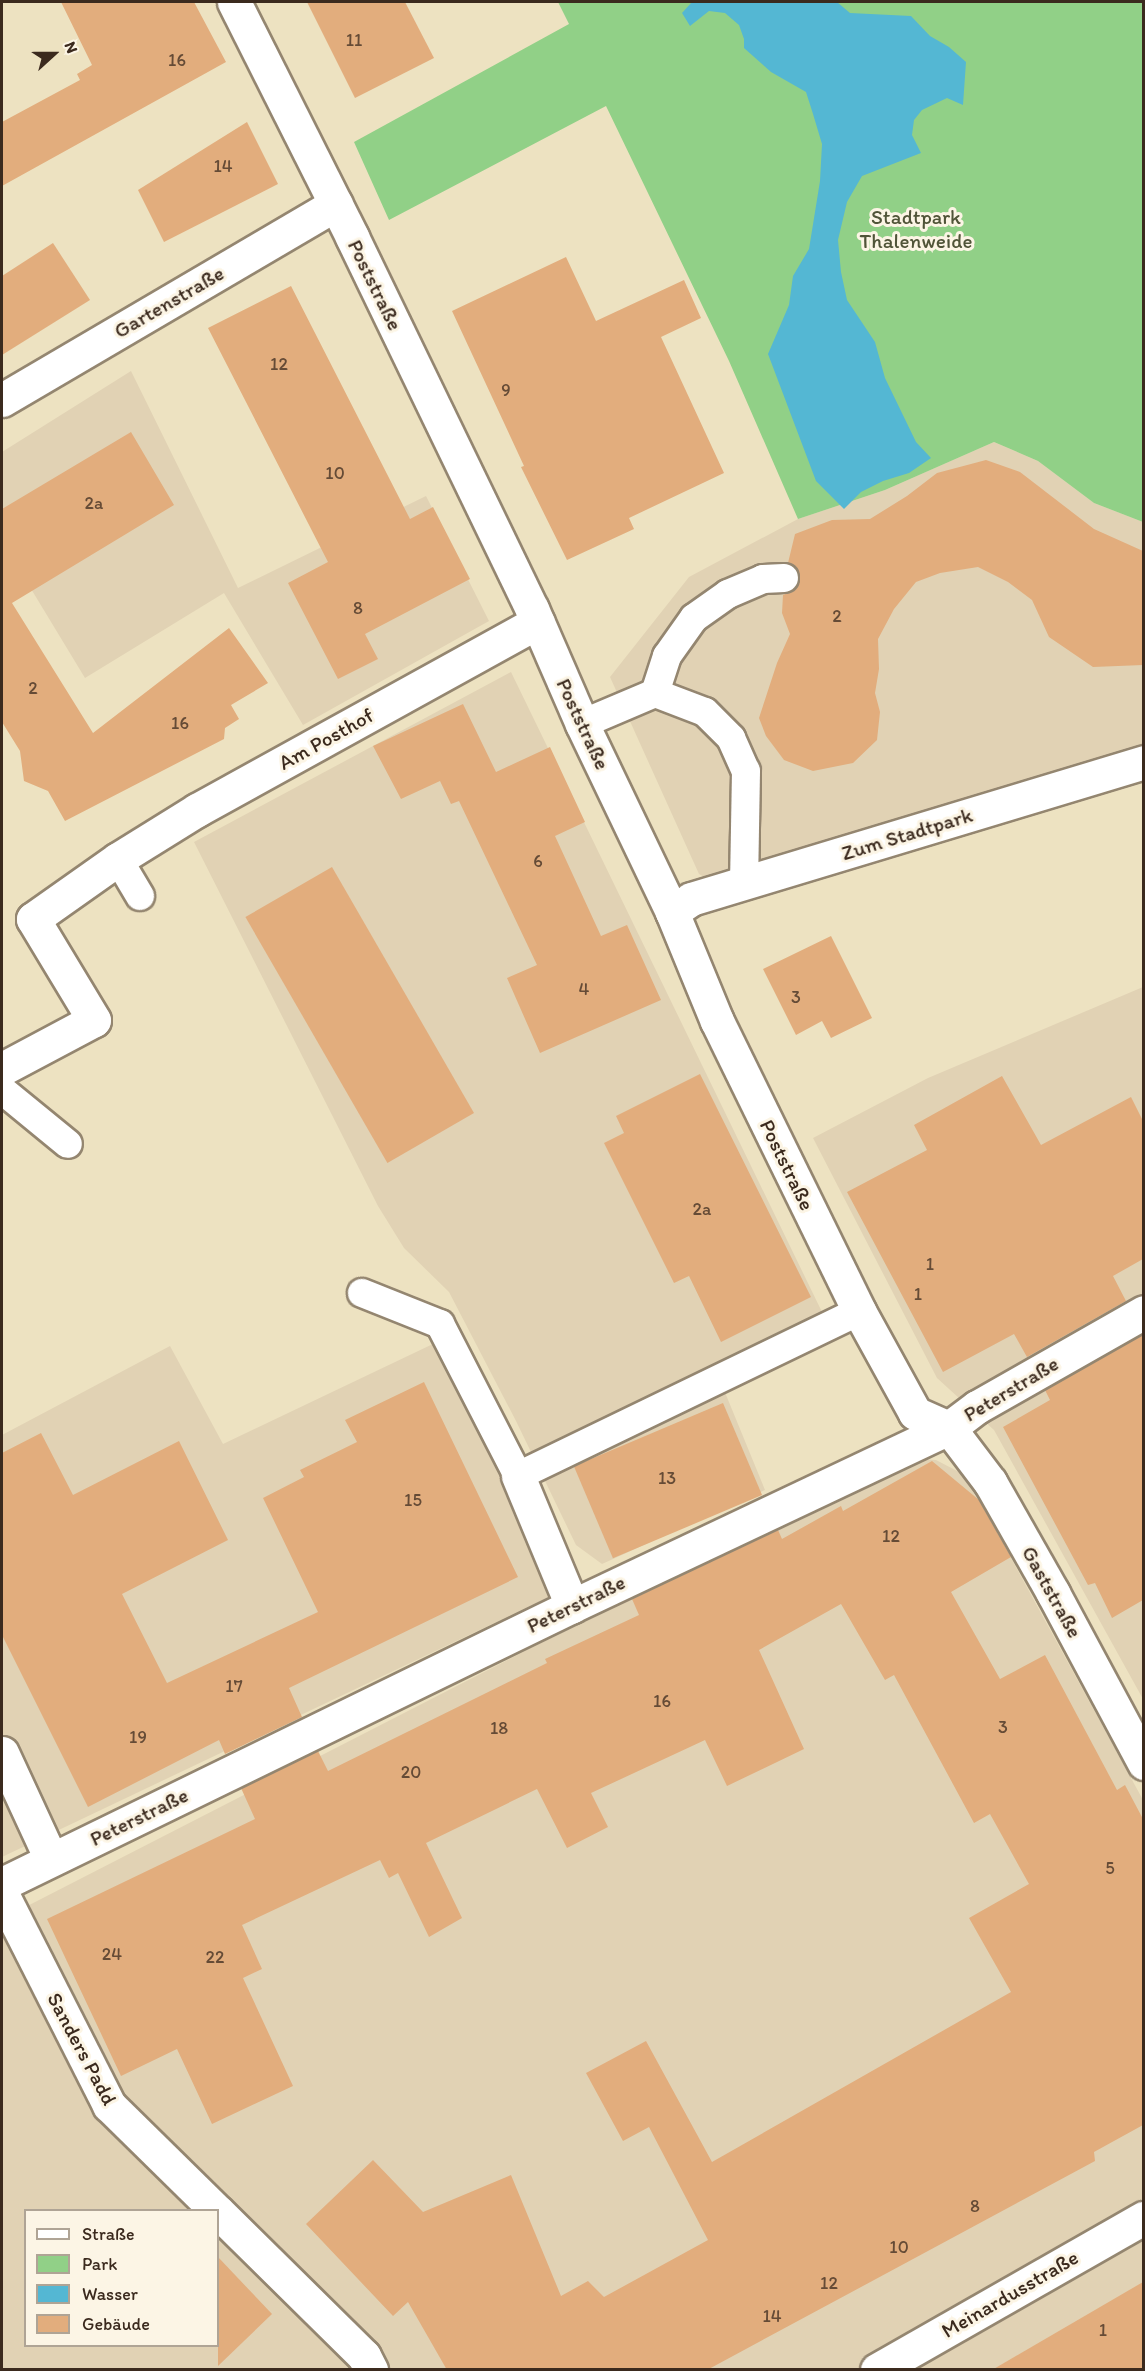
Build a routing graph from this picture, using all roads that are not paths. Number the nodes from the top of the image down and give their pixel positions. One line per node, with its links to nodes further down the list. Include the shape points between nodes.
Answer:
1 (234, 2): 2 (street, Poststraße)
2 (336, 204): 3 (street, Gartenstraße); 5 (street, Poststraße)
3 (2, 400)
4 (784, 578): 6 (lane, via 763,579 728,594 694,618 667,656)
5 (537, 622): 7 (street, Poststraße); 9 (street, Am Posthof, via 197,810)
6 (655, 693): 7 (lane); 10 (lane, via 705,712 731,738 746,771)
7 (582, 724): 12 (street, Poststraße)
8 (1143, 762): 10 (street, Zum Stadtpark)
9 (118, 859): 11 (lane); 13 (street, Am Posthof, via 33,920 94,1020)
10 (744, 883): 12 (street, Zum Stadtpark, via 691,899)
11 (140, 896)
12 (672, 912): 17 (street, Poststraße, via 717,1021)
13 (2, 1069)
14 (2, 1090): 15 (lane)
15 (68, 1144)
16 (362, 1293): 20 (lane, via 440,1324)
17 (859, 1311): 19 (street, Poststraße, via 915,1413); 20 (lane)
18 (1143, 1312): 19 (street, Peterstraße, via 976,1407)
19 (949, 1428): 21 (street, Peterstraße); 23 (street, Gaststraße, via 990,1482)
20 (518, 1476): 21 (street)
21 (572, 1606): 24 (street, Peterstraße)
22 (2, 1755): 24 (street)
23 (1143, 1763)
24 (51, 1859): 25 (street, Peterstraße)
25 (2, 1884)
26 (2, 1893): 27 (street, Sanders Padd, via 109,2105)
27 (215, 2209)
28 (219, 2213): 30 (street, Sanders Padd, via 364,2356)
29 (1143, 2217): 31 (street, Meinardusstraße)
30 (371, 2370)
31 (877, 2370)

